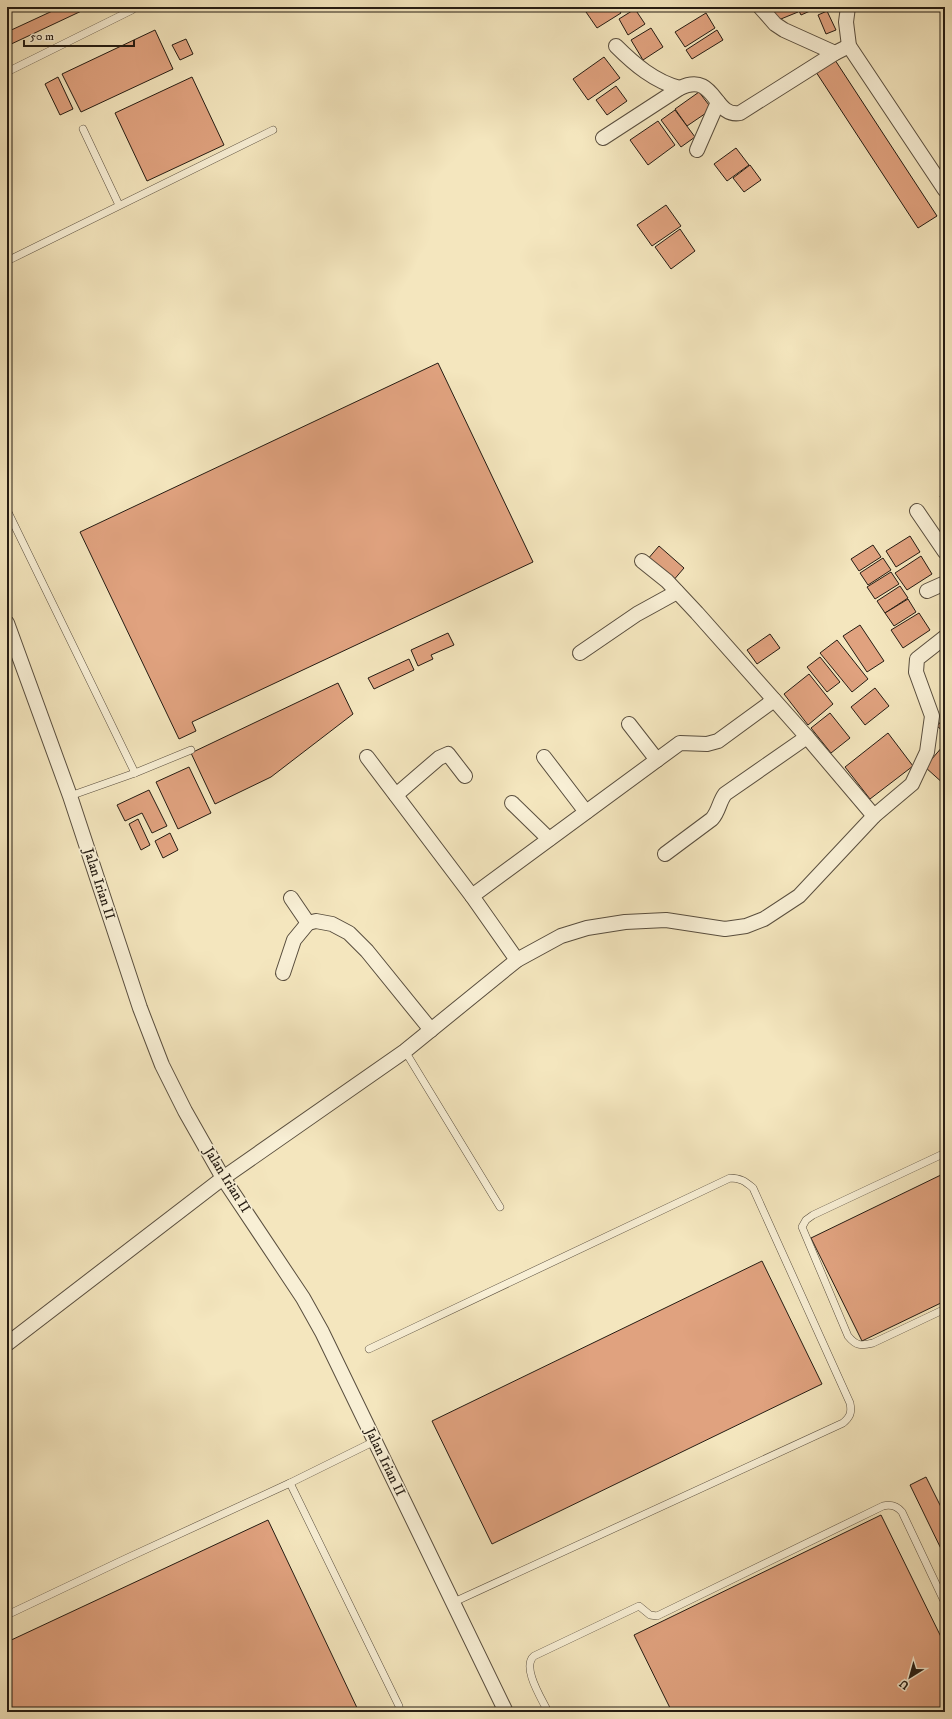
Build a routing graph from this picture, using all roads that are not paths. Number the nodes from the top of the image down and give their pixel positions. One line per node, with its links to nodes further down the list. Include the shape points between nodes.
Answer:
1 (760, 7): 6 (street, via 784,30)
2 (848, 7): 5 (street, via 846,22)
3 (132, 10): 7 (lane)
4 (616, 46): 8 (street, via 662,82)
5 (849, 46): 6 (street); 14 (street)
6 (835, 53): 9 (street, via 740,113 731,113)
7 (7, 72)
8 (680, 88): 9 (street, via 697,83); 12 (street)
9 (718, 102): 13 (street)
10 (83, 129): 15 (lane)
11 (273, 130): 15 (lane)
12 (603, 138)
13 (697, 150)
14 (945, 190)
15 (119, 205): 16 (lane)
16 (7, 261)
17 (7, 510): 34 (lane)
18 (917, 511): 19 (street)
19 (945, 552)
20 (642, 561): 23 (street)
21 (945, 583): 22 (street)
22 (928, 591)
23 (677, 592): 26 (street, via 638,614); 27 (street)
24 (7, 623): 36 (street, Jalan Irian II)
25 (945, 637): 40 (street, via 917,659 916,672 932,716 927,752 912,784)
26 (580, 653)
27 (774, 700): 29 (street); 33 (street, via 718,741 707,744 680,743)
28 (629, 724): 33 (street)
29 (807, 737): 40 (street); 42 (street, via 725,794 718,813 712,820)
30 (191, 750): 34 (lane)
31 (367, 757): 37 (street)
32 (544, 757): 39 (street)
33 (658, 760): 39 (street)
34 (135, 773): 36 (lane)
35 (465, 776): 37 (street, via 448,754 439,758)
36 (70, 796): 51 (street, Jalan Irian II, via 140,1008 162,1065)
37 (396, 796): 43 (street)
38 (512, 803): 41 (street)
39 (586, 812): 41 (street)
40 (874, 816): 46 (street, via 798,896 764,919 746,926 725,929 666,920 625,922 587,928 561,936)
41 (549, 839): 43 (street)
42 (665, 854)
43 (472, 896): 46 (street)
44 (291, 898): 45 (street)
45 (308, 923): 47 (street, via 294,940); 48 (street, via 316,921 332,924 349,934 367,951)
46 (517, 960): 48 (street)
47 (283, 973)
48 (431, 1030): 49 (street)
49 (405, 1051): 51 (street); 52 (lane)
50 (945, 1153): 53 (lane, via 814,1215 806,1220 802,1227 848,1336 855,1344 862,1346 873,1343)
51 (223, 1178): 54 (street); 56 (street, Jalan Irian II, via 306,1304)
52 (500, 1206)
53 (945, 1310)
54 (7, 1344)
55 (369, 1349): 58 (lane, via 730,1178 738,1178 753,1188 850,1403 852,1411 843,1423)
56 (375, 1441): 57 (lane); 58 (street, Jalan Irian II)
57 (290, 1484): 60 (lane); 61 (lane)
58 (454, 1602): 62 (street, Jalan Irian II)
59 (945, 1603): 63 (lane, via 902,1512 892,1506 883,1506 657,1616 650,1615 639,1606 534,1656 529,1664 530,1673)
60 (7, 1615)
61 (400, 1712)
62 (506, 1712)
63 (548, 1712)

